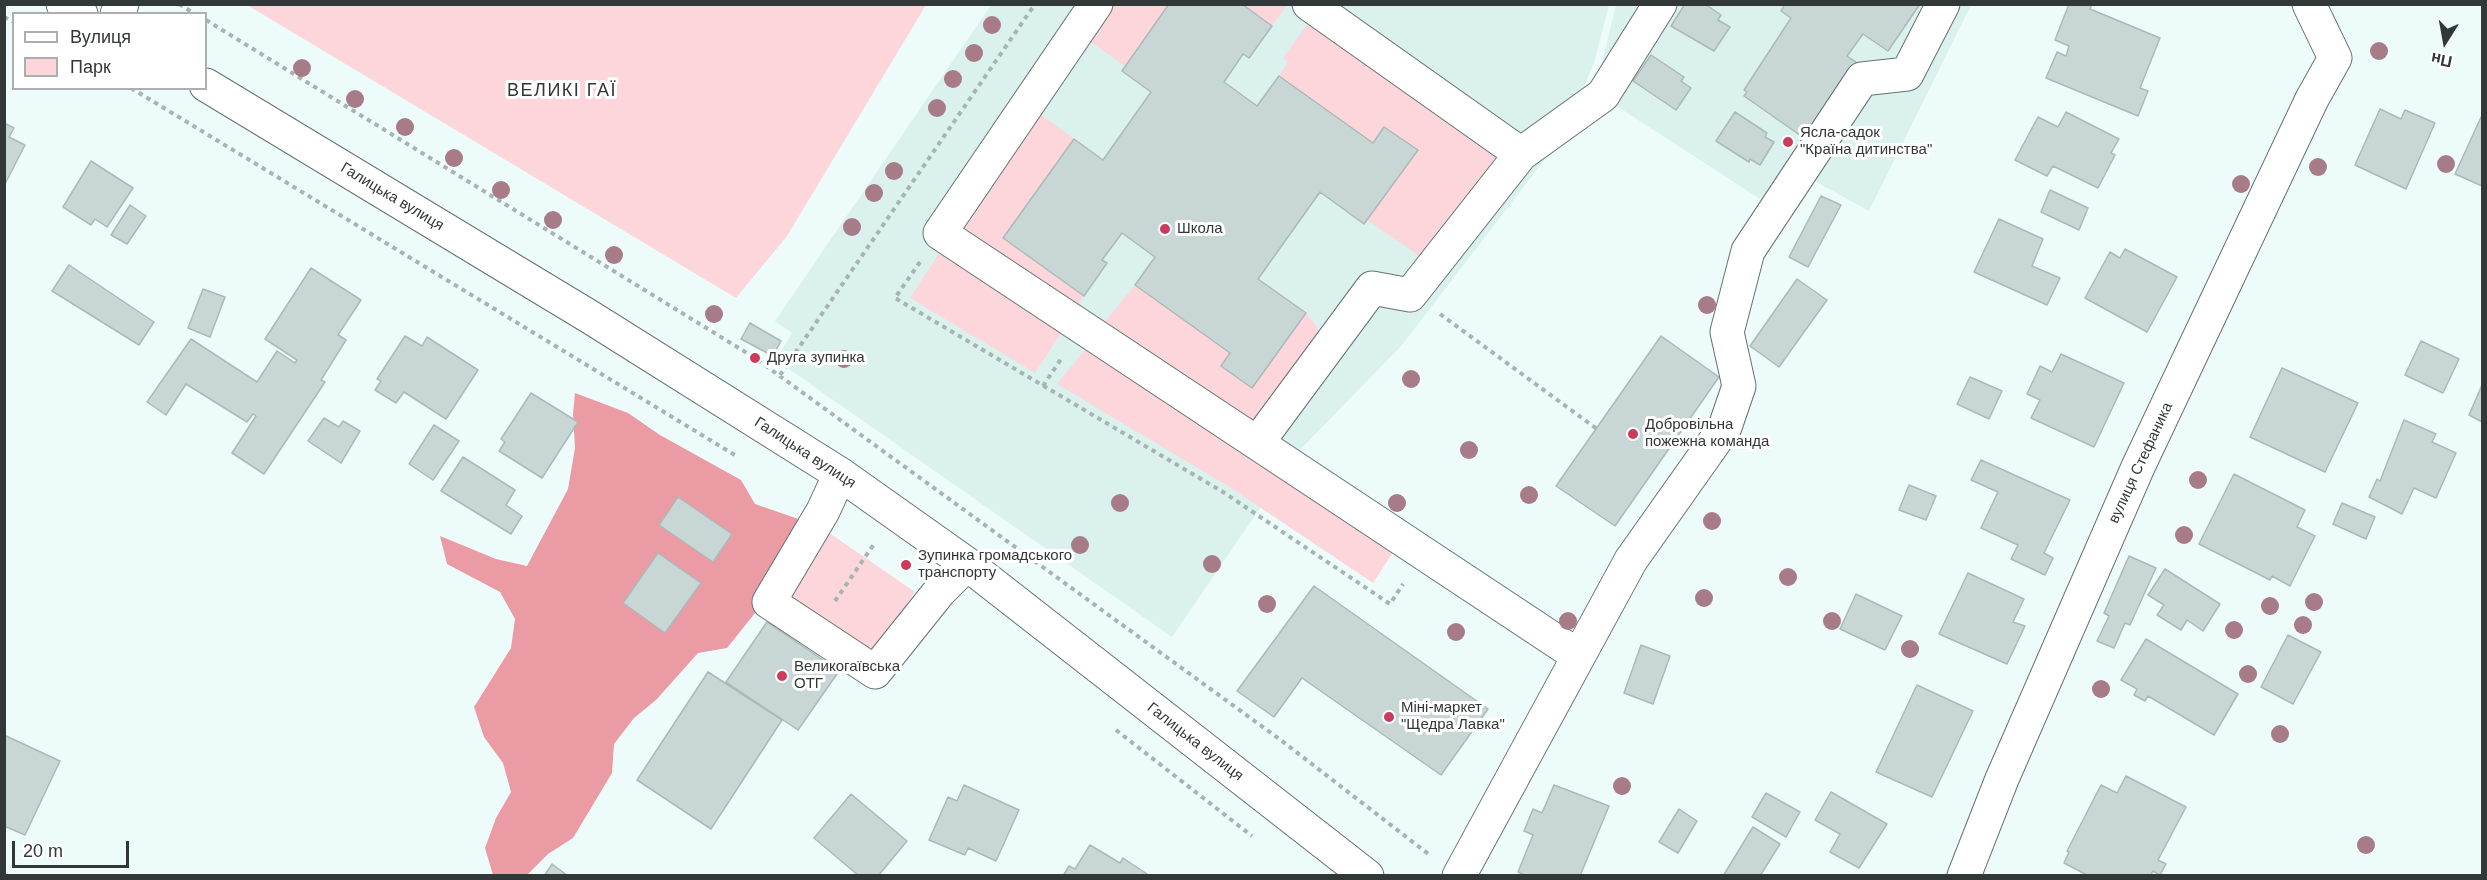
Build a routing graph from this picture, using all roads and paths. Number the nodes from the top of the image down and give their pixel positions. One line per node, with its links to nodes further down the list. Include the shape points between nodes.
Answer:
1 (63, 4): 8 (street)
2 (1035, 4): 14 (path)
3 (1096, 4): 12 (street)
4 (1309, 4): 11 (street)
5 (1660, 4): 11 (street, via 1603,95)
6 (1943, 4): 25 (street, via 1907,74 1862,79 1748,251 1726,332 1739,386 1725,427 1631,560)
7 (2308, 4): 30 (street, вулиця Стефаника, via 2335,58 2138,467 2002,779)
8 (77, 12)
9 (207, 86): 18 (street, Галицька вулиця, via 599,322)
10 (134, 90): 17 (path)
11 (1521, 154): 16 (street, via 1410,295 1372,288)
12 (940, 232): 16 (street); 22 (path, via 895,298 1223,492 1390,604)
13 (1434, 309): 15 (path)
14 (780, 375)
15 (1597, 429)
16 (1258, 442): 22 (street)
17 (739, 457)
18 (840, 474): 19 (street); 23 (street, Галицька вулиця)
19 (824, 511): 20 (path); 24 (street, via 769,602)
20 (874, 544): 21 (path); 24 (path)
21 (882, 550)
22 (1423, 554): 25 (street)
23 (967, 564): 24 (street, via 939,592 875,672); 28 (street, Галицька вулиця)
24 (814, 632)
25 (1577, 655): 29 (street)
26 (1112, 728): 27 (path)
27 (1259, 842)
28 (1367, 876)
29 (1459, 876)
30 (1964, 876)

